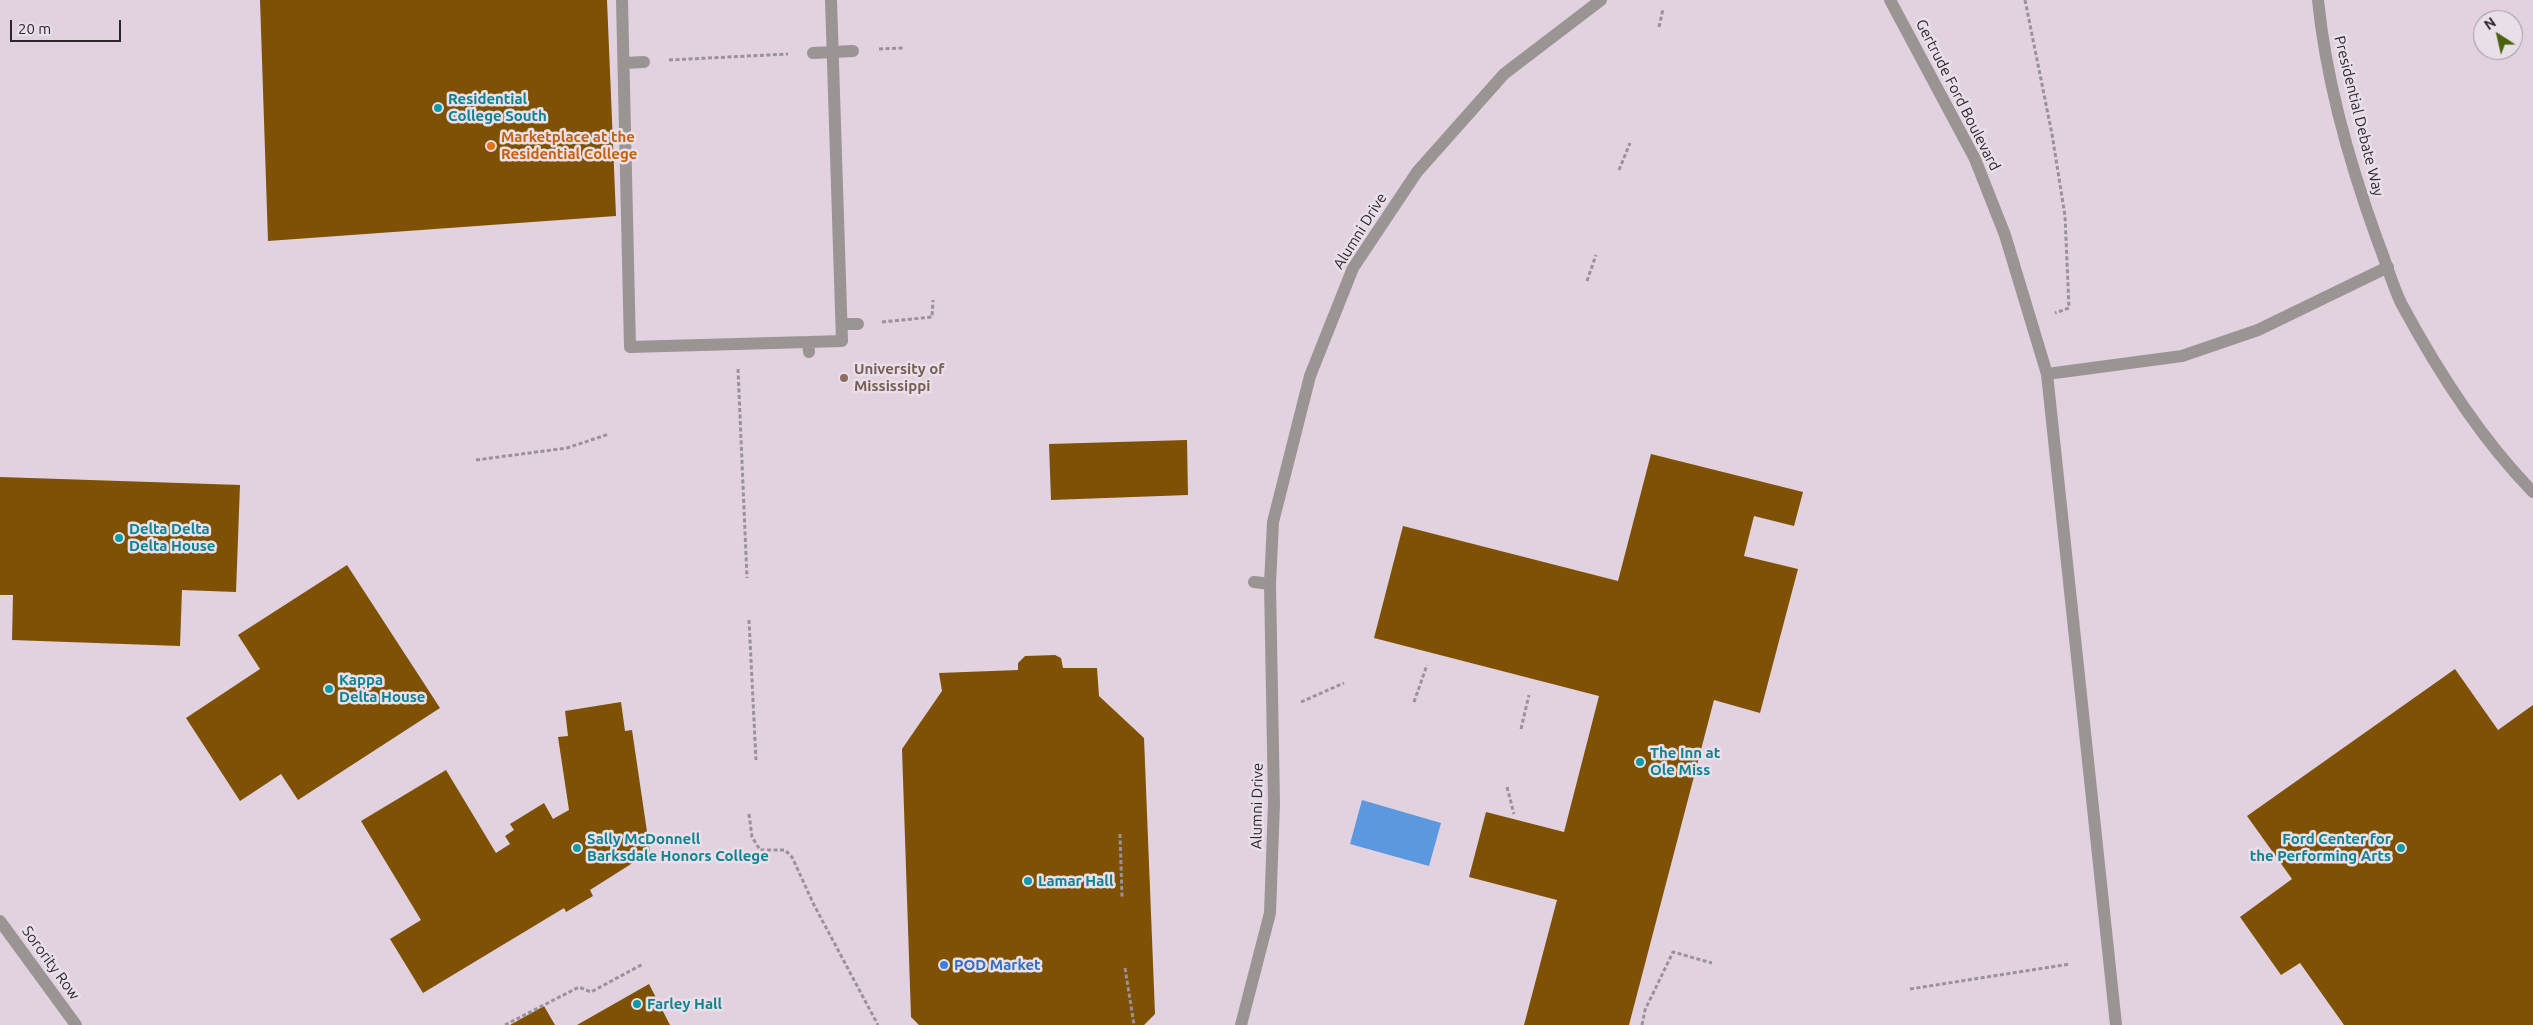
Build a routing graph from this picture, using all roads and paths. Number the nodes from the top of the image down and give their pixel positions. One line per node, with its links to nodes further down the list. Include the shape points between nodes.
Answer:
1 (622, 0): 15 (street)
2 (831, 0): 12 (street)
3 (1601, 0): 33 (street, Alumni Drive, via 1504,74 1417,172 1353,268 1308,384 1272,522)
4 (1890, 0): 27 (street, Gertrude Ford Boulevard, via 1975,159 2005,235)
5 (2025, 0): 22 (path, via 2065,216 2069,308)
6 (2318, 0): 19 (street, Presidential Debate Way, via 2321,31 2341,124 2365,206)
7 (1663, 9): 8 (path)
8 (1659, 27)
9 (904, 48): 10 (path)
10 (892, 49)
11 (853, 51): 12 (street)
12 (833, 52): 13 (street); 24 (street)
13 (813, 53): 14 (path)
14 (644, 62): 15 (street)
15 (625, 63): 26 (street, via 630,347 672,350)
16 (1630, 143): 17 (path)
17 (1619, 170)
18 (1596, 255): 20 (path)
19 (2388, 267): 27 (street, via 2258,330 2182,356); 30 (street, Presidential Debate Way, via 2401,301 2450,386 2505,463)
20 (1586, 282)
21 (932, 300): 23 (path, via 932,317)
22 (2050, 315)
23 (879, 322)
24 (842, 324): 25 (street); 26 (street, via 842,341 809,347)
25 (858, 324)
26 (737, 344): 31 (path)
27 (2047, 374): 59 (street, Gertrude Ford Boulevard)
28 (609, 434): 29 (path, via 567,448)
29 (476, 460)
30 (2533, 492)
31 (747, 578)
32 (1254, 582): 33 (street)
33 (1270, 584): 57 (street, Alumni Drive, via 1274,803 1270,913)
34 (749, 620): 41 (path)
35 (1427, 665): 39 (path)
36 (1344, 683): 38 (path)
37 (1529, 695): 40 (path)
38 (1302, 702)
39 (1414, 702)
40 (1521, 729)
41 (756, 760)
42 (1507, 787): 44 (path)
43 (749, 814): 55 (path, via 752,837 760,850 785,850 792,858)
44 (1514, 814)
45 (1120, 834): 46 (path)
46 (1122, 897)
47 (0, 921): 53 (street, Sorority Row)
48 (643, 964): 54 (path, via 591,992 579,987)
49 (1712, 964): 58 (path, via 1673,952)
50 (2070, 964): 52 (path)
51 (1125, 968): 56 (path)
52 (1910, 989)
53 (76, 1025)
54 (506, 1025)
55 (878, 1025)
56 (1134, 1025)
57 (1241, 1025)
58 (1642, 1025)
59 (2116, 1025)

